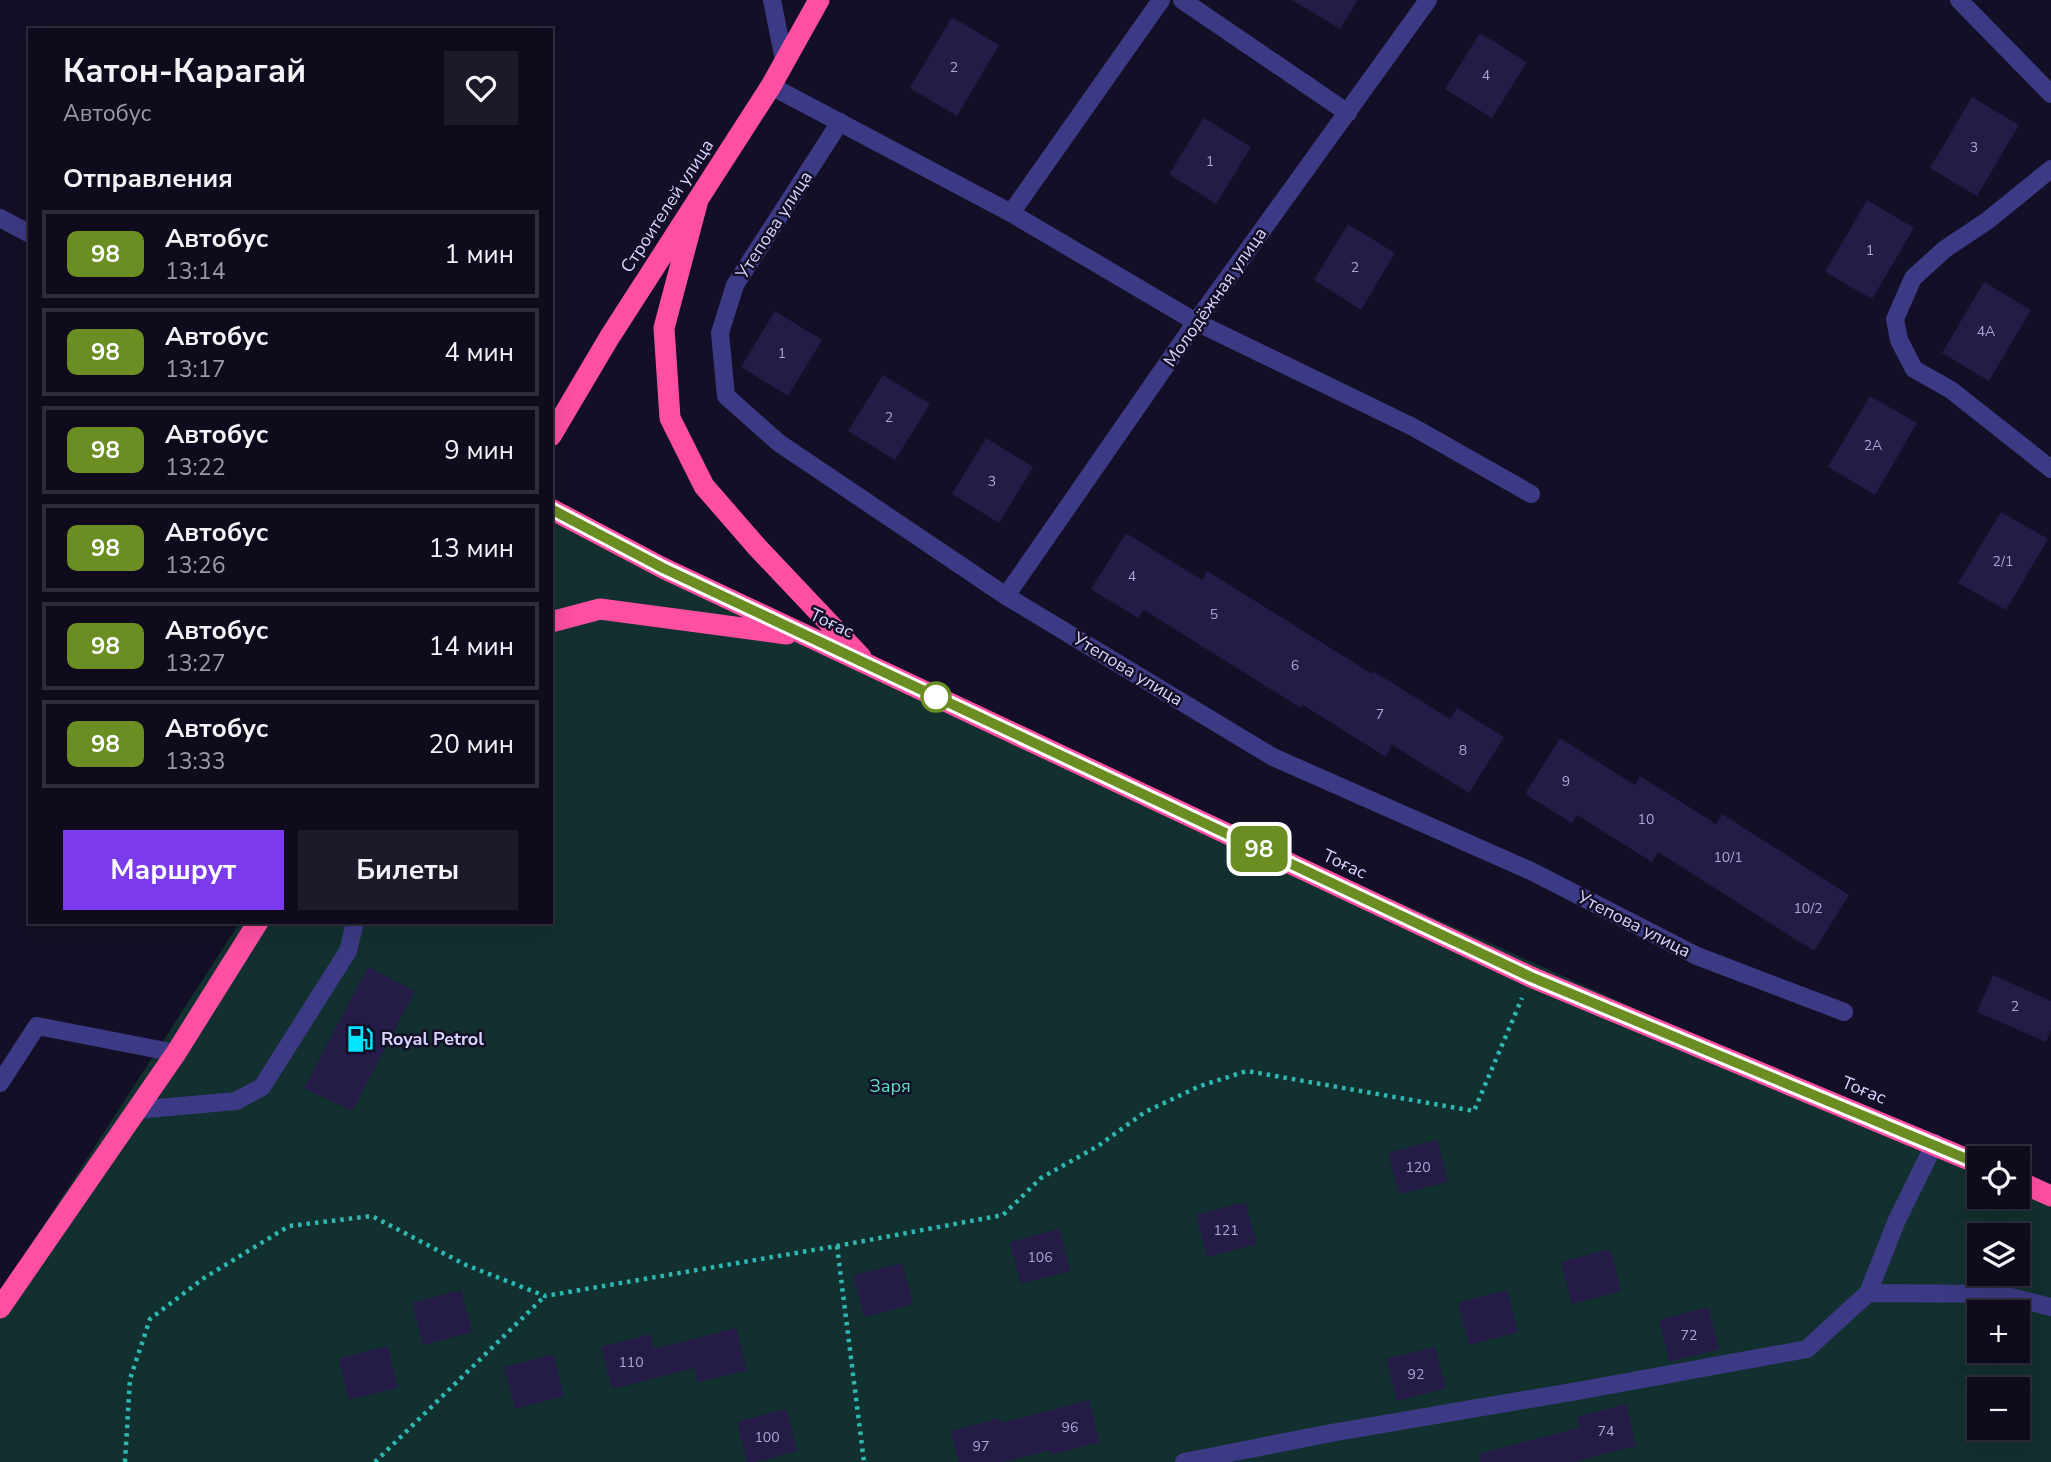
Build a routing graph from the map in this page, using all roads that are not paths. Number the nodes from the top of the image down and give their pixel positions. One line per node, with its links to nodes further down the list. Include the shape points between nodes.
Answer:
1 (772, 0): 7 (street)
2 (819, 0): 7 (highway, Строителей улица)
3 (1161, 0): 14 (street)
4 (1182, 0): 10 (street)
5 (1428, 0): 10 (street, Молодёжная улица)
6 (1959, 0): 9 (street)
7 (784, 60): 8 (highway, Строителей улица)
8 (771, 86): 11 (street); 13 (highway, Строителей улица)
9 (2051, 94)
10 (1348, 113): 17 (street, Молодёжная улица)
11 (840, 122): 14 (street); 22 (street, Утепова улица, via 735,285 720,333 726,397 779,443)
12 (2051, 169): 19 (street, via 1913,278 1895,319 1899,340 1914,369 1951,390)
13 (698, 200): 18 (highway, Строителей улица); 25 (highway, via 664,328 670,418 704,486)
14 (1011, 213): 17 (street)
15 (0, 218): 16 (street)
16 (28, 233)
17 (1196, 321): 20 (street, via 1413,428); 22 (street, Молодёжная улица)
18 (553, 433)
19 (2051, 469)
20 (1531, 494)
21 (553, 510): 24 (highway, Тоғас)
22 (1006, 596): 28 (street, Утепова улица, via 1273,757 1531,871 1697,956)
23 (553, 621): 24 (highway, via 600,609)
24 (808, 637): 25 (highway, Тоғас)
25 (869, 666): 32 (highway, Тоғас, via 1531,977)
26 (257, 924): 29 (highway)
27 (355, 924): 31 (street, via 348,951 262,1087 236,1101)
28 (1844, 1012)
29 (176, 1053): 30 (street, via 37,1026); 31 (highway)
30 (0, 1083)
31 (136, 1110): 37 (highway)
32 (1935, 1143): 33 (highway, Тоғас); 36 (street)
33 (1967, 1158)
34 (2030, 1186): 35 (highway)
35 (2051, 1196)
36 (1868, 1293): 38 (street, via 1999,1294); 39 (street, via 1807,1349)
37 (3, 1295)
38 (2051, 1307)
39 (1184, 1462)

